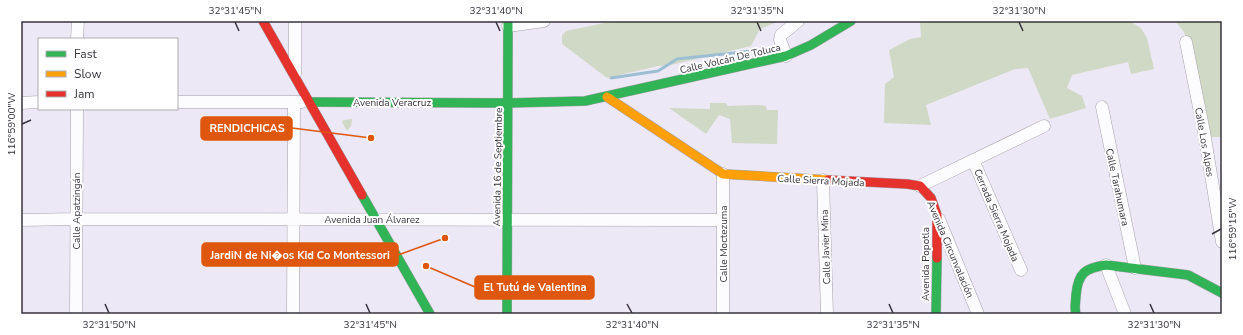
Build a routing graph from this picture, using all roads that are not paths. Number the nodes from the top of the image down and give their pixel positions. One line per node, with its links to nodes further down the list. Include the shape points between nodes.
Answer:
1 (78, 21): 8 (street)
2 (263, 21): 11 (street)
3 (295, 21): 11 (street)
4 (544, 21): 7 (street)
5 (798, 21): 10 (street, via 781,34 780,40)
6 (851, 21): 10 (street, Calle Volcán De Toluca, via 811,46)
7 (508, 23): 18 (street, Avenida 16 de Septiembre)
8 (78, 38)
9 (1186, 42): 33 (street, Calle Los Alpes)
10 (786, 56): 12 (street, Calle Volcán De Toluca)
11 (295, 78): 17 (street)
12 (608, 97): 18 (street, Avenida Veracruz, via 585,101); 23 (street)
13 (21, 102): 14 (street)
14 (38, 102)
15 (178, 102): 16 (street, Avenida Veracruz)
16 (294, 102): 17 (street, Avenida Veracruz); 28 (street)
17 (309, 102): 18 (street, Avenida Veracruz); 30 (street)
18 (509, 103): 31 (street, Avenida 16 de Septiembre)
19 (1102, 107): 35 (street, Calle Tarahumara)
20 (77, 110): 27 (street, Calle Apatzingán)
21 (1044, 126): 22 (street)
22 (973, 160): 25 (street); 36 (street, Cerrada Sierra Mojada)
23 (723, 174): 24 (street, Calle Sierra Mojada); 32 (street, Calle Moctezuma)
24 (823, 180): 25 (street, Calle Sierra Mojada); 43 (street, Calle Javier Mina)
25 (920, 186): 26 (street, Avenida Circunvalación, via 930,198)
26 (937, 215): 44 (street, Avenida Popotla); 45 (street, Avenida Circunvalación)
27 (76, 219): 28 (street, Avenida Juan Álvarez); 29 (street, Avenida Juan Álvarez); 38 (street, Calle Apatzingán)
28 (294, 219): 30 (street, Avenida Juan Álvarez); 39 (street)
29 (21, 220)
30 (376, 220): 31 (street, Avenida Juan Álvarez); 40 (street)
31 (507, 220): 32 (street, Avenida Juan Álvarez); 41 (street, Avenida 16 de Septiembre)
32 (723, 220): 42 (street, Calle Moctezuma)
33 (1222, 242)
34 (1106, 265): 35 (street); 46 (street, via 1082,273 1078,281); 47 (street)
35 (1135, 268): 37 (street, via 1188,275)
36 (1021, 270)
37 (1222, 293)
38 (76, 314)
39 (293, 314)
40 (430, 314)
41 (508, 314)
42 (723, 314)
43 (827, 314)
44 (936, 314)
45 (978, 314)
46 (1076, 314)
47 (1125, 314)

